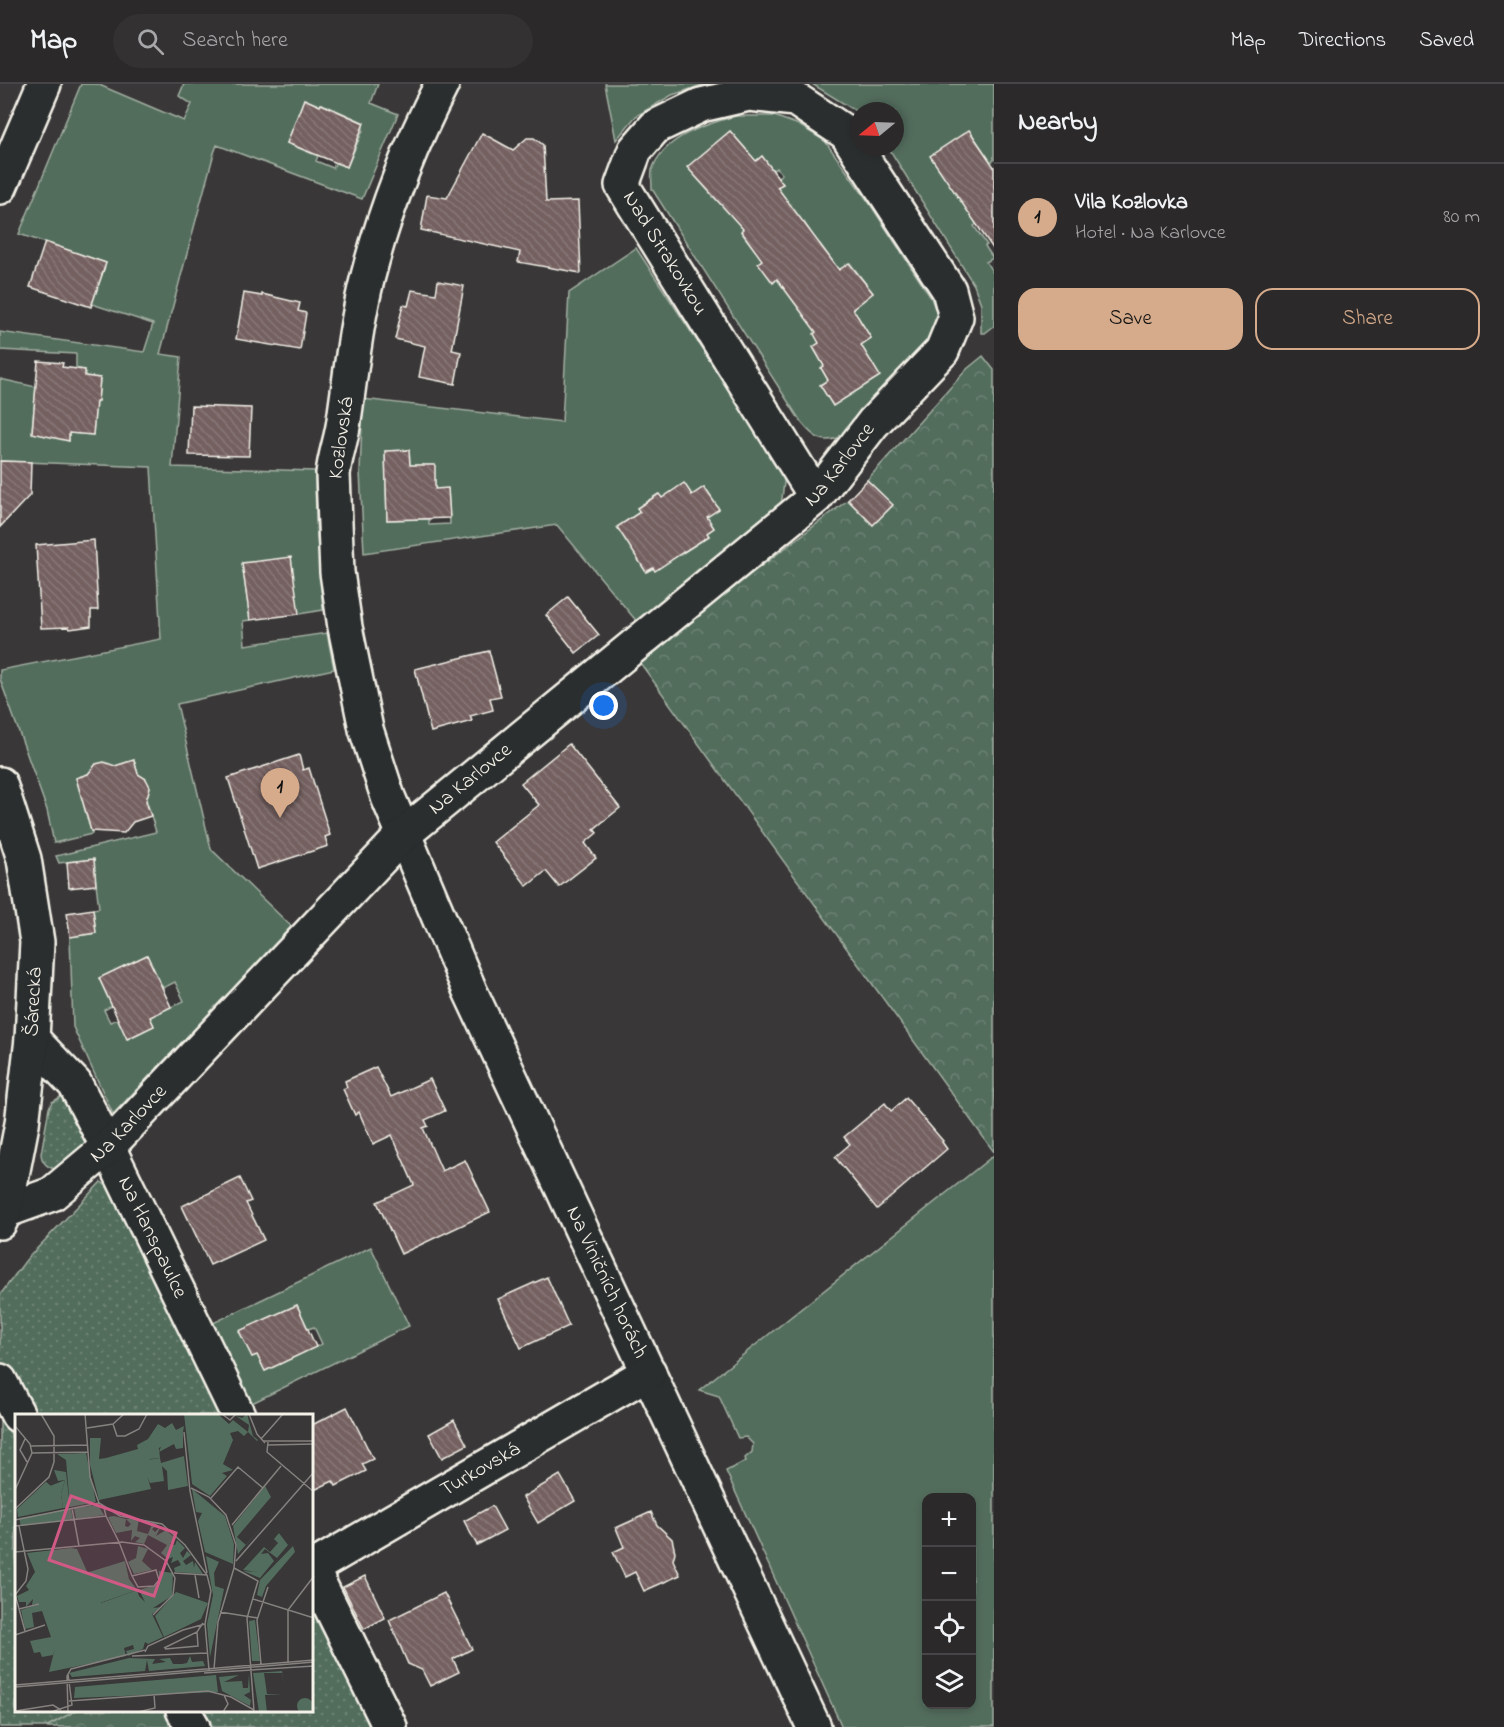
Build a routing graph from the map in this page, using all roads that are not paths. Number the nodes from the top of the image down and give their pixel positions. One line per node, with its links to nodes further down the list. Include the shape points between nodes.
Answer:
1 (44, 84): 3 (street)
2 (442, 84): 7 (street, Kozlovská, via 412,148 368,277 333,474 337,572 345,627 366,729)
3 (0, 187)
4 (942, 351): 5 (street, Na Karlovce, via 873,423); 5 (street, Nad Strakovkou, via 956,317 949,290 846,133 795,99 749,94 701,105 656,127 635,150 622,185)
5 (816, 496): 7 (street, Na Karlovce)
6 (0, 784): 8 (street, Šárecká, via 24,859 38,942)
7 (404, 834): 9 (street, Na Karlovce); 11 (street, Na Viničních horách, via 470,990)
8 (32, 1039): 9 (street, Na Hanspaulce, via 75,1084); 10 (street, Šárecká, via 22,1124)
9 (108, 1148): 10 (street, Na Karlovce, via 52,1194); 14 (street, Na Hanspaulce)
10 (2, 1216)
11 (649, 1372): 15 (street, Turkovská); 20 (street, Na Viničních horách)
12 (0, 1381): 13 (street)
13 (17, 1414)
14 (238, 1414)
15 (314, 1568)
16 (314, 1573): 19 (street)
17 (184, 1712): 18 (street)
18 (193, 1727)
19 (390, 1727)
20 (814, 1727)

